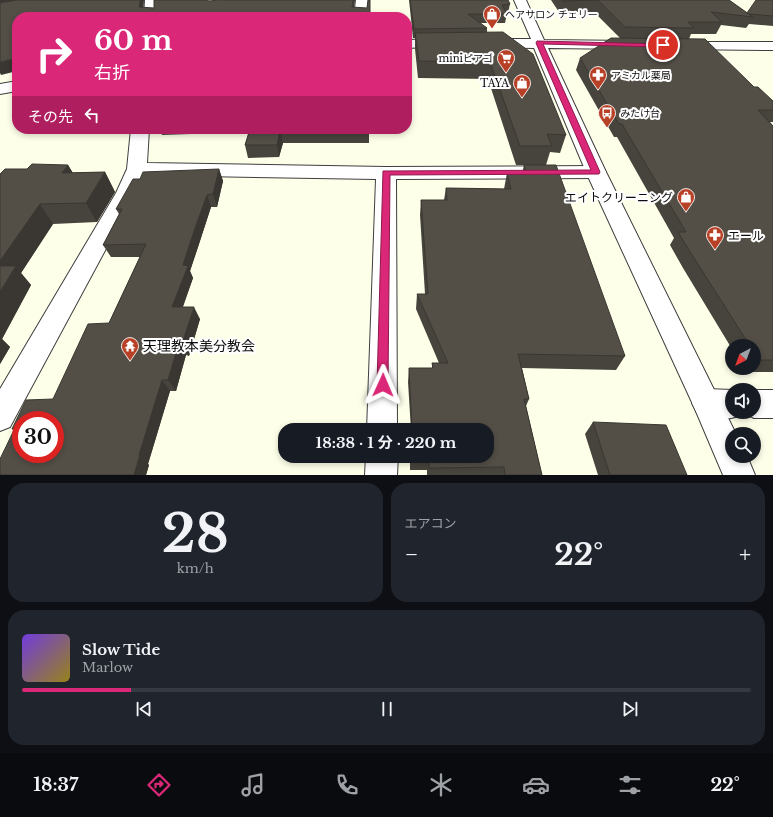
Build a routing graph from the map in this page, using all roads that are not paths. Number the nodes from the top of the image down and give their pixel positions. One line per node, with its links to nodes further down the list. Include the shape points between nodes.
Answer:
1 (151, 0): 4 (street)
2 (362, 0): 5 (street)
3 (520, 0): 8 (street)
4 (150, 12)
5 (361, 12)
6 (454, 43): 9 (street)
7 (477, 43): 8 (street)
8 (539, 43): 10 (street); 19 (street)
9 (412, 44)
10 (648, 45)
11 (671, 46): 12 (street)
12 (710, 46): 13 (street); 14 (street)
13 (773, 46)
14 (726, 62)
15 (12, 87): 16 (street)
16 (0, 89)
17 (140, 134): 18 (street)
18 (137, 169): 20 (street); 24 (street)
19 (596, 172): 20 (street); 21 (street)
20 (386, 173): 25 (street)
21 (720, 403): 28 (street)
22 (761, 404): 23 (street)
23 (773, 404)
24 (0, 417)
25 (382, 423)
26 (382, 463): 27 (street)
27 (381, 475)
28 (739, 475)

